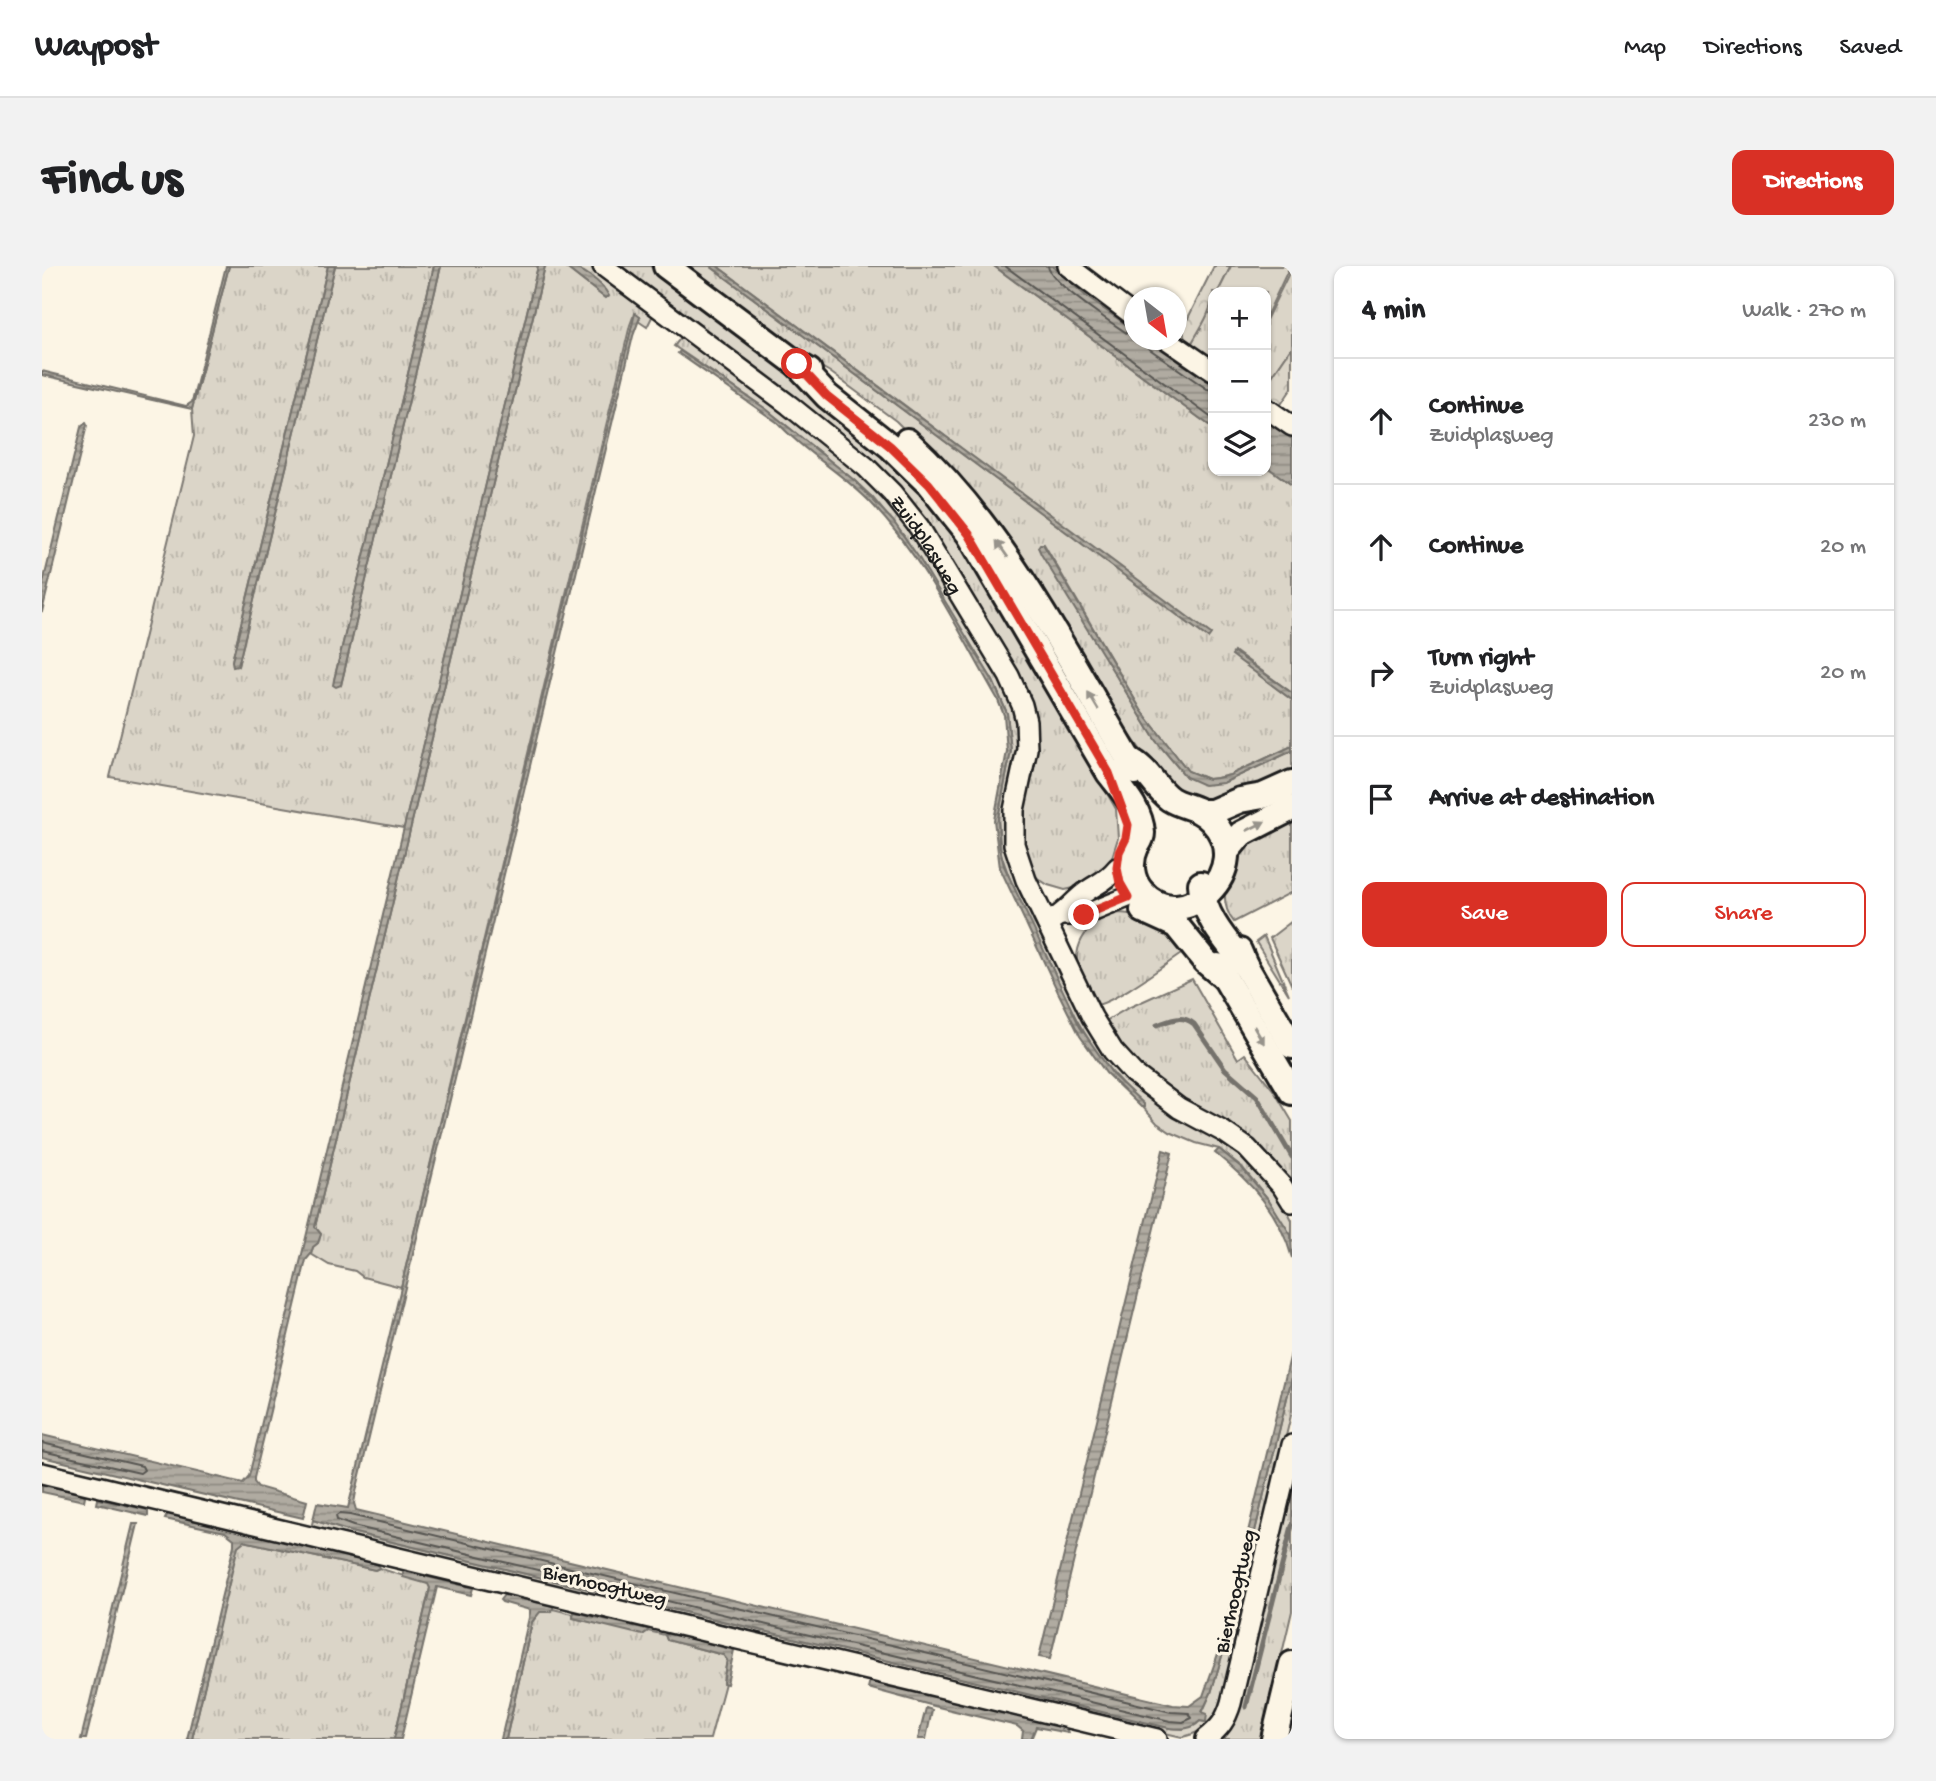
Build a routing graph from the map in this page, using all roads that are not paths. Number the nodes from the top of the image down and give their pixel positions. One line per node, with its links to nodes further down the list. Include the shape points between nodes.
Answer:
1 (603, 266): 20 (street, Zuidplasweg, via 866,467 919,527 1009,676 1021,705 1027,749 1014,810 1014,844 1022,872)
2 (666, 266): 9 (main road, via 797,364 836,385 938,469 1011,562)
3 (1068, 266): 4 (street)
4 (1124, 308)
5 (1183, 350): 6 (street)
6 (1208, 368)
7 (1271, 411): 8 (street)
8 (1292, 426)
9 (1119, 766): 11 (main road, via 1140,765); 14 (main road, via 1124,811)
10 (1292, 783): 13 (main road, via 1240,800)
11 (1172, 808): 13 (main road, via 1192,806); 14 (main road)
12 (1292, 808): 15 (main road, one-way to 12, via 1241,834)
13 (1204, 819): 15 (main road, via 1222,836); 17 (main road, via 1212,853 1201,884)
14 (1133, 831): 16 (main road, via 1119,852); 18 (main road, via 1141,840 1132,862)
15 (1226, 852): 17 (main road, via 1223,870)
16 (1117, 868): 18 (main road, via 1120,883); 20 (street)
17 (1210, 891): 19 (main road); 21 (main road, via 1216,895)
18 (1135, 894): 19 (main road, via 1144,911); 20 (street, via 1084,915)
19 (1165, 911): 21 (main road, via 1205,961)
20 (1055, 919): 24 (street, via 1079,991 1113,1051 1155,1092 1247,1149)
21 (1235, 972): 22 (main road); 23 (main road, one-way to 23)
22 (1292, 1045)
23 (1292, 1092)
24 (1292, 1202)
25 (1292, 1445): 29 (street, Bierhoogtweg, via 1231,1703 1226,1718)
26 (42, 1473): 28 (street, Bierhoogtweg)
27 (1292, 1664): 30 (main road)
28 (1157, 1739)
29 (1206, 1739)
30 (1274, 1739)

